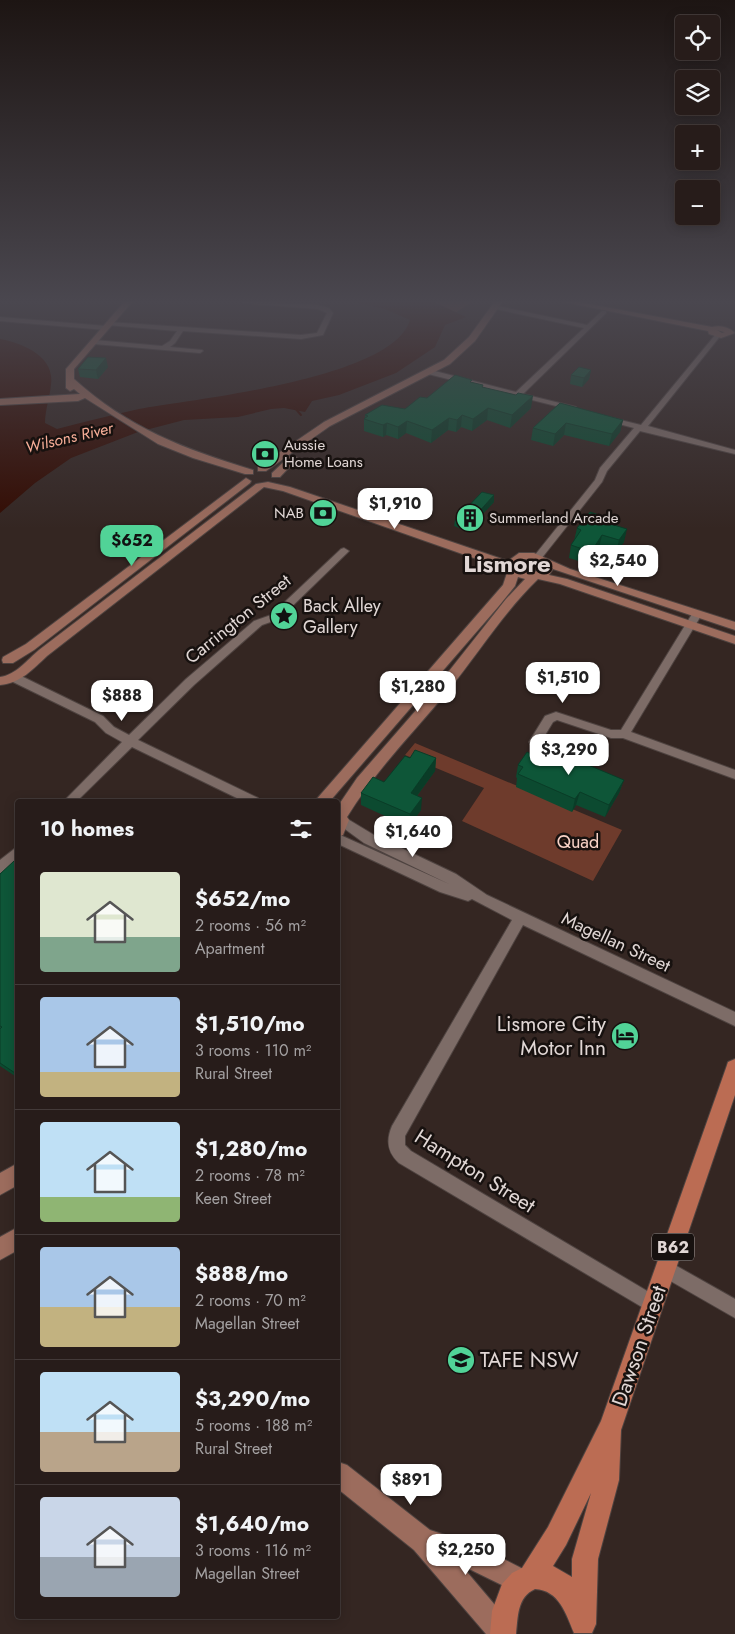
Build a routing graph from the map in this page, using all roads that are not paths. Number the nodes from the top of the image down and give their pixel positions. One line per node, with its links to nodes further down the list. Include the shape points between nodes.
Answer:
1 (71, 377): 7 (street)
2 (420, 377): 9 (street)
3 (451, 377): 6 (street)
4 (536, 377): 6 (street)
5 (681, 377): 12 (street)
6 (517, 395): 10 (street)
7 (77, 396): 8 (street); 16 (street, via 171,446)
8 (0, 402)
9 (367, 404): 14 (street, via 319,429); 15 (street, via 284,465)
10 (582, 412)
11 (601, 416): 12 (street)
12 (643, 427): 13 (street); 20 (street, via 645,432 611,473 599,480)
13 (735, 452)
14 (262, 469): 15 (street); 16 (street)
15 (277, 475): 17 (street, via 276,480); 19 (street, via 498,551)
16 (248, 477): 17 (street); 27 (street, via 36,642)
17 (264, 485): 22 (street, via 296,492); 28 (street)
18 (344, 551): 31 (street, Carrington Street, via 275,617 258,622 190,682)
19 (521, 556): 20 (street); 22 (street, via 513,560)
20 (538, 556): 21 (street)
21 (548, 564): 23 (street, via 547,571); 24 (street)
22 (513, 568): 23 (street, via 523,575); 36 (street, via 508,586 494,604)
23 (537, 576): 24 (street); 37 (street, via 506,607 357,790)
24 (694, 620): 25 (street); 26 (street); 30 (street)
25 (735, 626)
26 (735, 640)
27 (4, 661): 28 (street, via 21,663)
28 (12, 678): 29 (street); 31 (street, via 99,719 110,730)
29 (0, 687)
30 (624, 734): 32 (street, via 611,734 556,716 549,719); 33 (street)
31 (132, 742): 34 (street, Carrington Street); 35 (street)
32 (535, 742)
33 (735, 775)
34 (72, 799)
35 (250, 799)
36 (324, 799)
37 (340, 818)
38 (340, 821): 42 (street, Magellan Street, via 369,839 451,878)
39 (340, 841): 42 (street, Magellan Street, via 445,888)
40 (15, 854): 41 (street)
41 (0, 868)
42 (482, 899): 43 (street, Magellan Street)
43 (520, 918): 44 (street, Magellan Street); 52 (street, Hampton Street, via 398,1132 396,1145 405,1157)
44 (735, 1019)
45 (735, 1068): 51 (main road, Dawson Street / B62)
46 (15, 1175): 47 (street)
47 (0, 1185): 48 (street)
48 (15, 1188)
49 (15, 1239): 50 (street)
50 (0, 1249)
51 (666, 1269): 52 (main road, Dawson Street / B62); 53 (street)
52 (653, 1304): 54 (main road, Dawson Street / B62)
53 (735, 1309)
54 (611, 1426): 57 (main road, Dawson Street / B62, via 557,1536); 58 (main road, Dawson Street / B62, via 607,1480 585,1559)
55 (340, 1476): 56 (street)
56 (423, 1541): 57 (street); 59 (street)
57 (526, 1578): 58 (main road, B62, via 545,1576 558,1582 578,1606); 59 (main road, B62, via 512,1590 506,1603)
58 (584, 1629)
59 (503, 1634)

